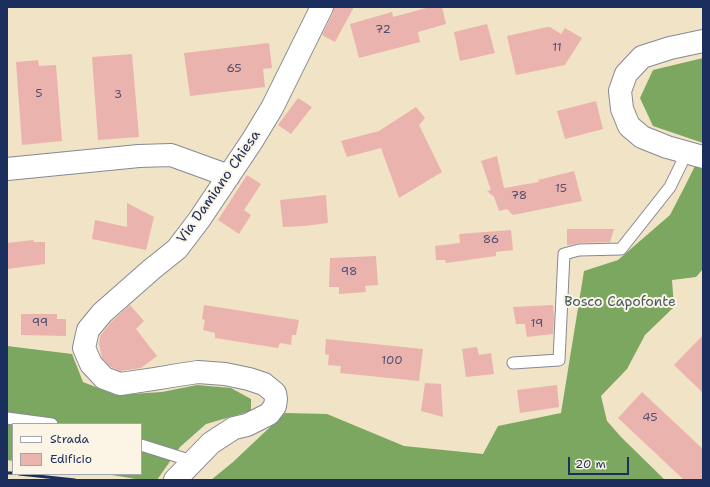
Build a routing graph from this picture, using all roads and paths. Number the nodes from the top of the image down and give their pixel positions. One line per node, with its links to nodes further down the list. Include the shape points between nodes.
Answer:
1 (322, 7): 5 (street, Via Damiano Chiesa, via 272,108)
2 (703, 41): 3 (street, via 642,57 626,74 620,91 622,109 629,126 642,137)
3 (695, 154): 6 (lane, via 621,249 579,250 564,254 559,360)
4 (7, 169): 5 (street, via 171,155)
5 (229, 176): 10 (street, Via Damiano Chiesa, via 176,249 102,313 88,330 84,348 91,364 104,378 120,384 198,372 250,379 264,384 275,393 275,406 269,414 234,428 211,442)
6 (513, 363)
7 (7, 418): 8 (lane)
8 (44, 423)
9 (142, 445): 10 (lane)
10 (192, 461): 11 (street, Via Damiano Chiesa)
11 (175, 480)

